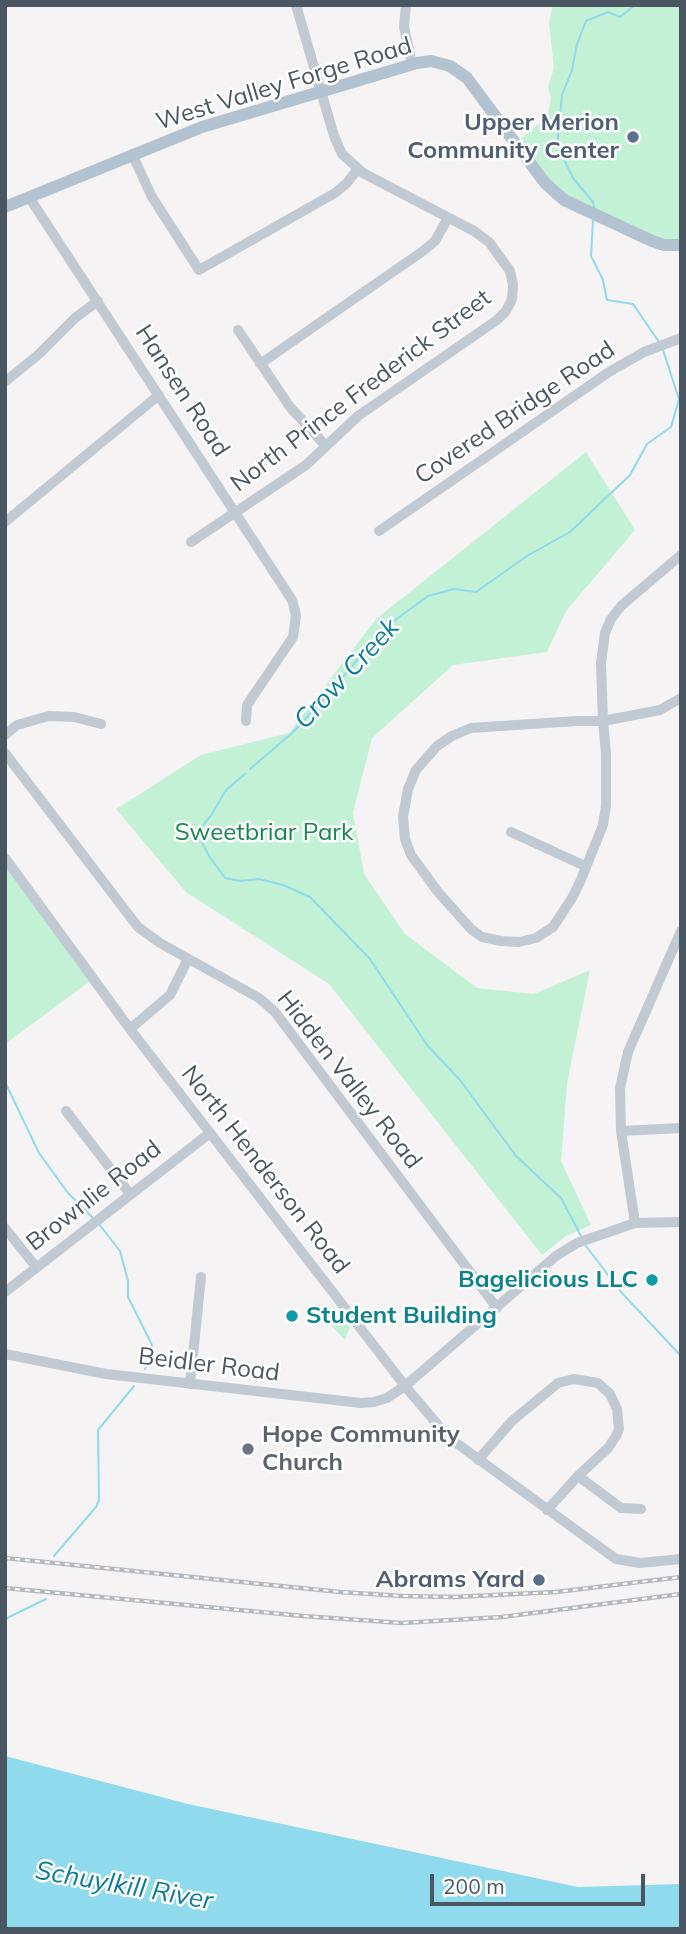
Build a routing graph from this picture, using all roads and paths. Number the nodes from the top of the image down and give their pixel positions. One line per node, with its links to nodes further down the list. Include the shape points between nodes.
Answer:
1 (296, 5): 4 (street, North Prince Frederick Street)
2 (406, 5): 3 (street, via 404,27)
3 (412, 64): 4 (main road, West Valley Forge Road); 10 (main road, West Valley Forge Road, via 436,62 464,75 551,190 564,200 652,242)
4 (321, 91): 5 (main road, West Valley Forge Road); 6 (street, North Prince Frederick Street, via 338,147)
5 (132, 154): 6 (street, via 155,204 199,270 335,193); 7 (main road, West Valley Forge Road)
6 (357, 170): 9 (street, North Prince Frederick Street)
7 (29, 197): 8 (main road, West Valley Forge Road); 11 (street, Hansen Road)
8 (5, 207)
9 (448, 218): 14 (street, via 435,241 423,251); 17 (street, North Prince Frederick Street, via 482,236 501,256 512,277 509,305 497,320 358,416)
10 (681, 244)
11 (97, 301): 15 (street); 16 (street, Hansen Road)
12 (238, 330): 14 (street)
13 (681, 338): 20 (street, Covered Bridge Road, via 609,372)
14 (260, 364): 17 (street, via 290,407)
15 (6, 381)
16 (159, 395): 18 (street, Hansen Road); 19 (street)
17 (326, 446): 18 (street, North Prince Frederick Street)
18 (236, 513): 21 (street, North Prince Frederick Street); 24 (street, Hansen Road, via 288,593 296,615 293,638 247,705)
19 (5, 522)
20 (379, 531)
21 (191, 542)
22 (681, 555): 25 (street, via 611,619 601,663)
23 (681, 698): 25 (street, via 660,710)
24 (246, 721)
25 (603, 721): 31 (street, via 606,806); 31 (street, via 507,724 456,734 416,768 403,817 405,839 425,876 471,929 490,939 519,942 552,927 572,898)
26 (101, 724): 27 (street, via 49,716 17,724)
27 (5, 735)
28 (5, 753): 33 (street, Hidden Valley Road, via 132,921)
29 (511, 832): 31 (street)
30 (5, 858): 34 (street, North Henderson Road)
31 (585, 866)
32 (681, 931): 37 (street, via 628,1052 620,1088)
33 (188, 959): 34 (street, via 170,995); 46 (street, Hidden Valley Road, via 275,1012)
34 (130, 1029): 38 (street, North Henderson Road)
35 (66, 1111): 39 (street)
36 (681, 1128): 37 (street)
37 (621, 1131): 41 (street)
38 (210, 1133): 39 (street, Brownlie Road); 49 (street, North Henderson Road)
39 (130, 1194): 43 (street, Brownlie Road)
40 (681, 1222): 41 (street, Beidler Road)
41 (635, 1223): 46 (street, Beidler Road, via 577,1243)
42 (5, 1228): 43 (street)
43 (36, 1267): 45 (street, Brownlie Road)
44 (201, 1277): 48 (street)
45 (5, 1292)
46 (497, 1308): 49 (street, Beidler Road)
47 (5, 1354): 48 (street, Beidler Road, via 80,1370)
48 (190, 1384): 49 (street, Beidler Road, via 361,1403 387,1398)
49 (405, 1386): 50 (street, North Henderson Road, via 448,1437)
50 (478, 1460): 51 (street, via 513,1420 554,1386 583,1379 598,1383 610,1394 619,1429 608,1448); 53 (street, North Henderson Road)
51 (578, 1476): 52 (street, via 621,1508); 53 (street)
52 (641, 1509)
53 (547, 1510): 54 (street, North Henderson Road, via 616,1559 640,1563)
54 (681, 1559)

